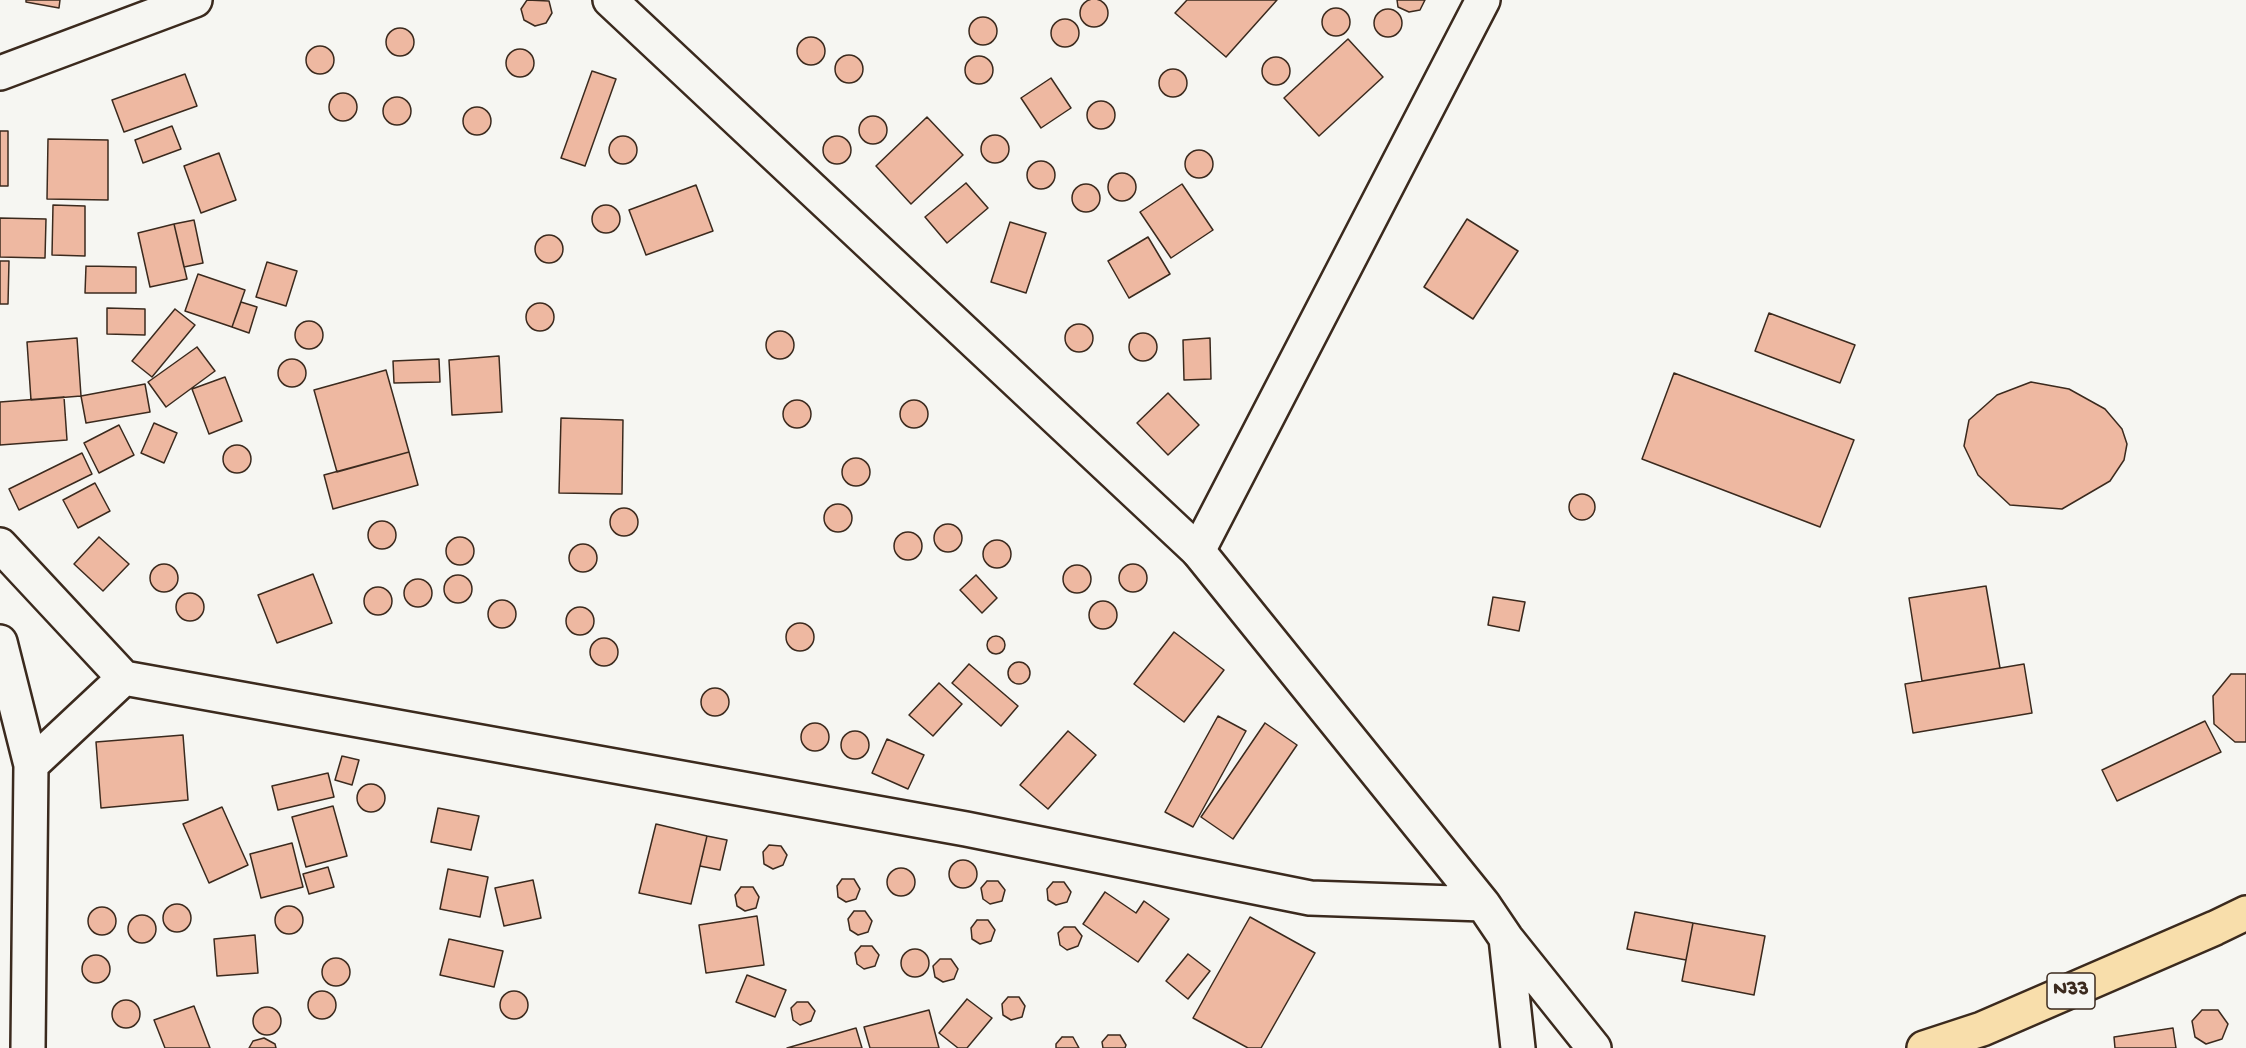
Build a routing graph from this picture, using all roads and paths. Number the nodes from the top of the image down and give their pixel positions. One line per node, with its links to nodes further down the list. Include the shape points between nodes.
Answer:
1 (195, 0): 4 (street)
2 (610, 0): 6 (street)
3 (1483, 0): 6 (street)
4 (0, 73)
5 (0, 545): 8 (street)
6 (1198, 551): 10 (street)
7 (0, 642): 9 (street)
8 (124, 678): 9 (street); 10 (street, via 966,829 1310,898)
9 (31, 765): 14 (street)
10 (1483, 904): 13 (street)
11 (2246, 913): 12 (main road, N33)
12 (2231, 929): 17 (main road, N33, via 1983,1029)
13 (1506, 938): 15 (street); 16 (street)
14 (28, 1048)
15 (1518, 1048)
16 (1594, 1048)
17 (1924, 1048)

